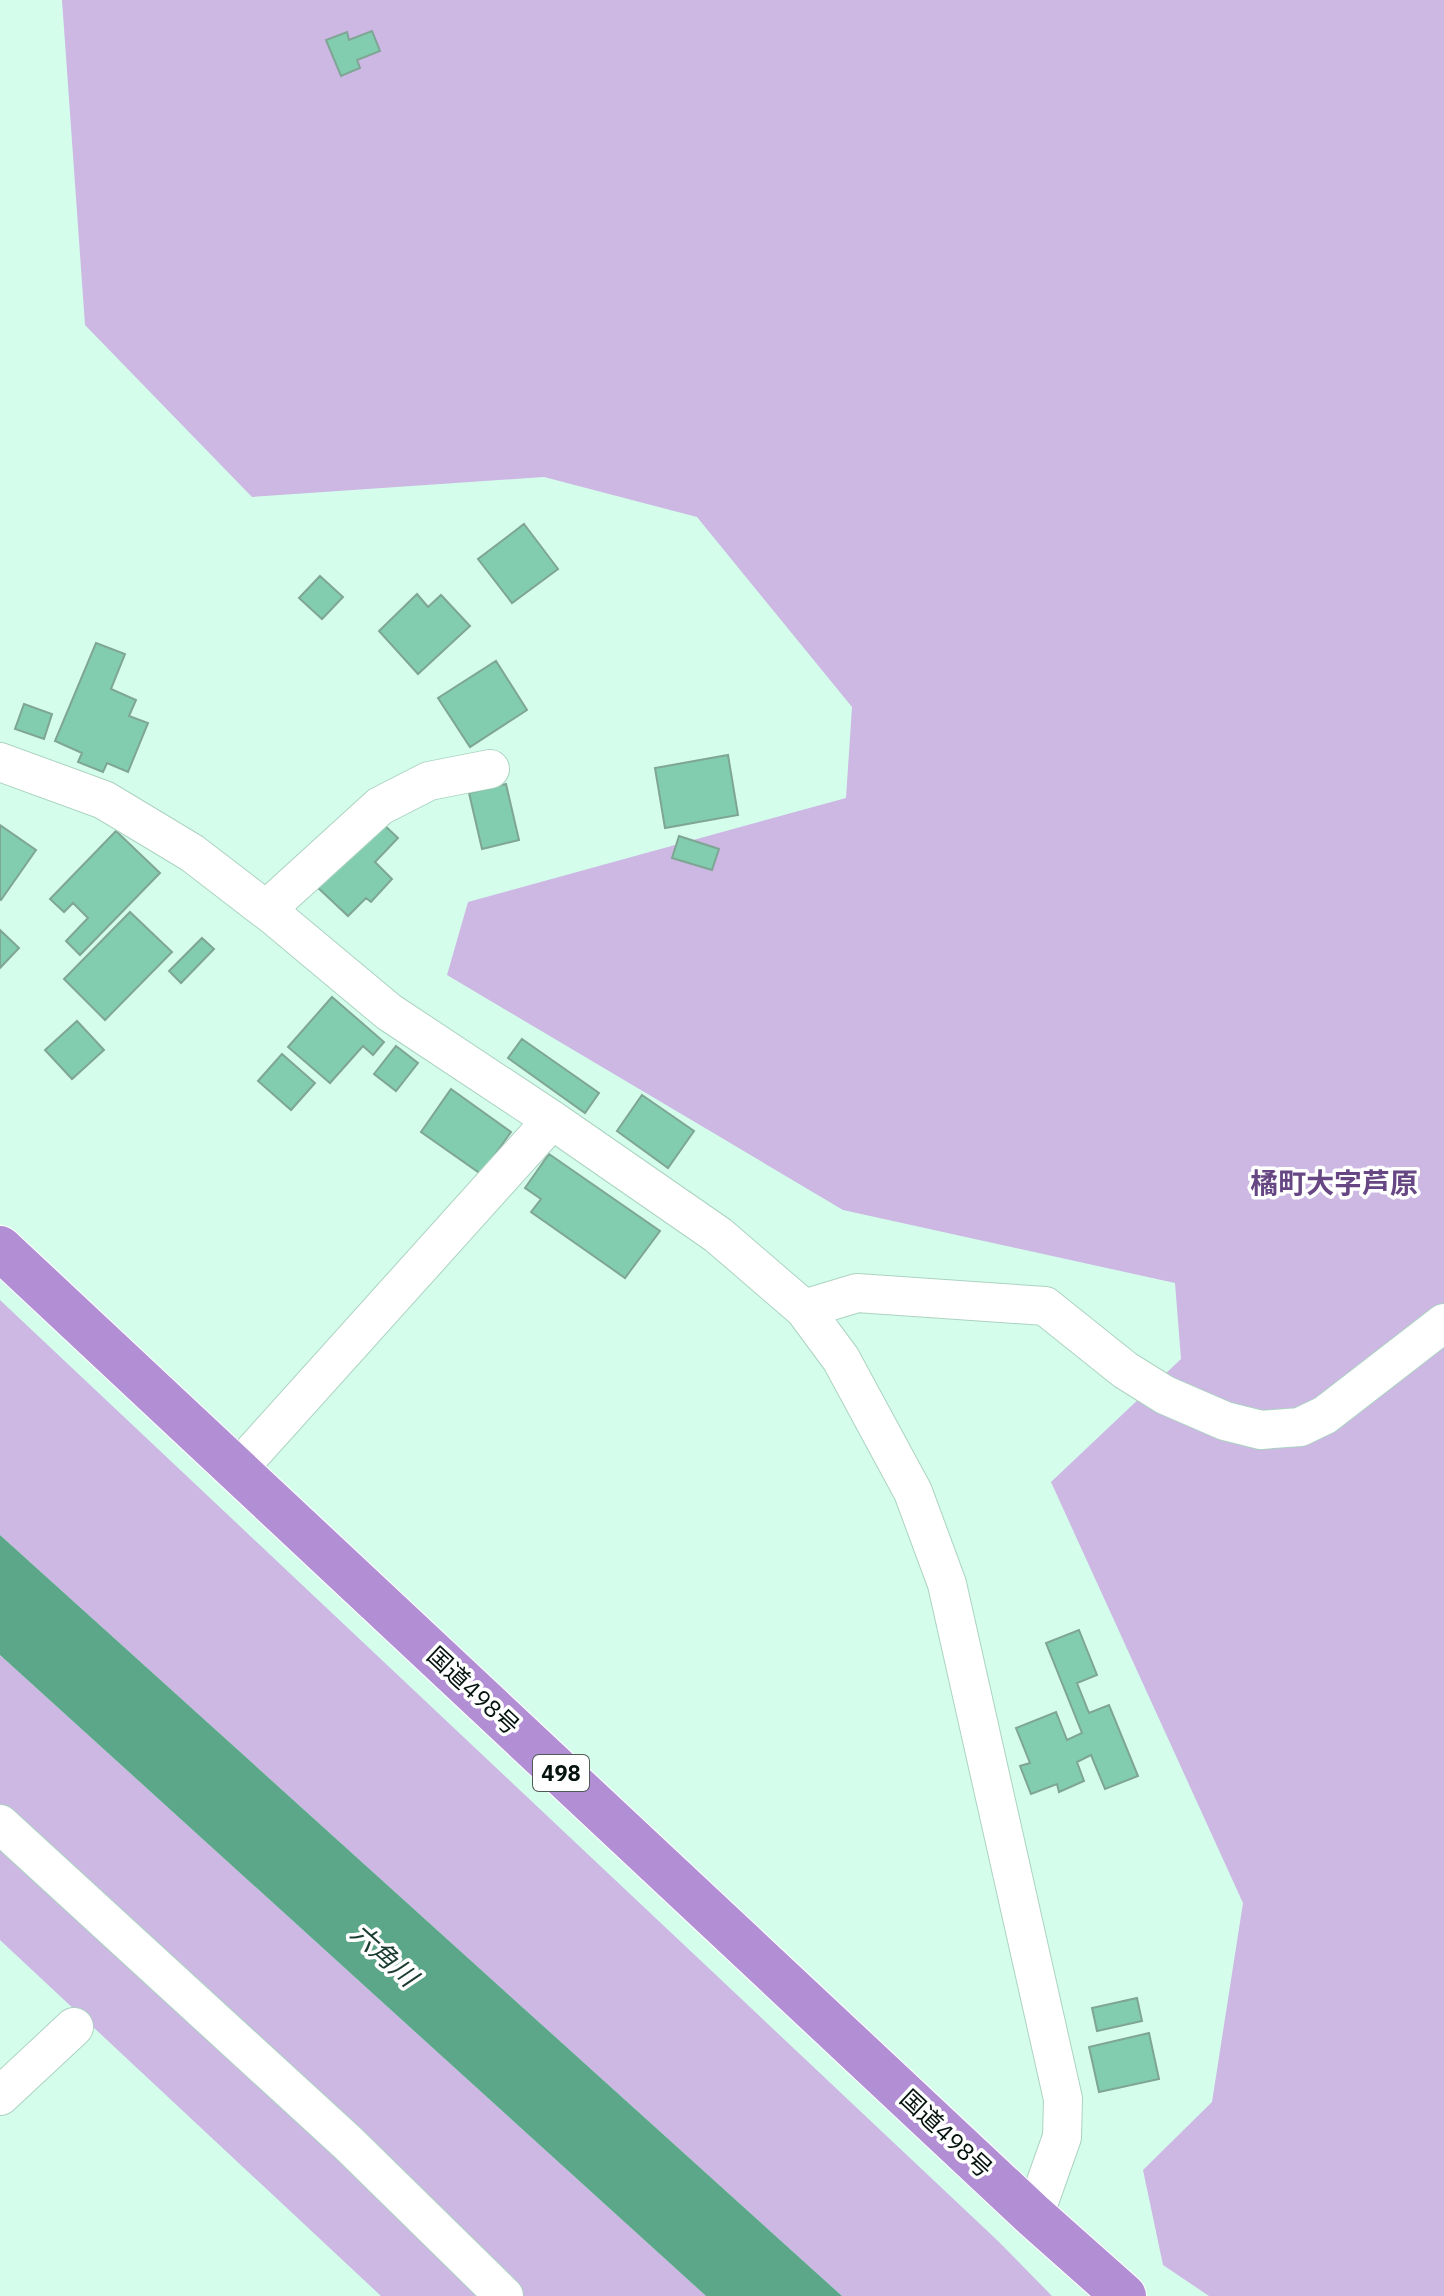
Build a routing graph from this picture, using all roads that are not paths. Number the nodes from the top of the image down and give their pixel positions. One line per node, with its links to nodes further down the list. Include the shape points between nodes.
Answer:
1 (0, 762): 3 (street, via 104,800 192,853)
2 (490, 769): 3 (street, via 429,781 380,806 279,898)
3 (274, 916): 4 (street, via 389,1012)
4 (552, 1120): 6 (street, via 718,1235); 8 (street)
5 (0, 1248): 8 (highway, 国道498号 / 498)
6 (804, 1309): 7 (street, via 857,1293 1045,1306 1165,1395 1261,1430 1300,1427 1325,1415); 12 (street, via 841,1359 913,1492 947,1584 1063,2099 1062,2137)
7 (1444, 1323)
8 (237, 1470): 12 (highway, 国道498号 / 498)
9 (0, 1824): 13 (street, via 348,2143)
10 (74, 2027): 11 (street)
11 (0, 2096)
12 (1034, 2216): 14 (highway, 国道498号 / 498)
13 (504, 2296)
14 (1124, 2296)

